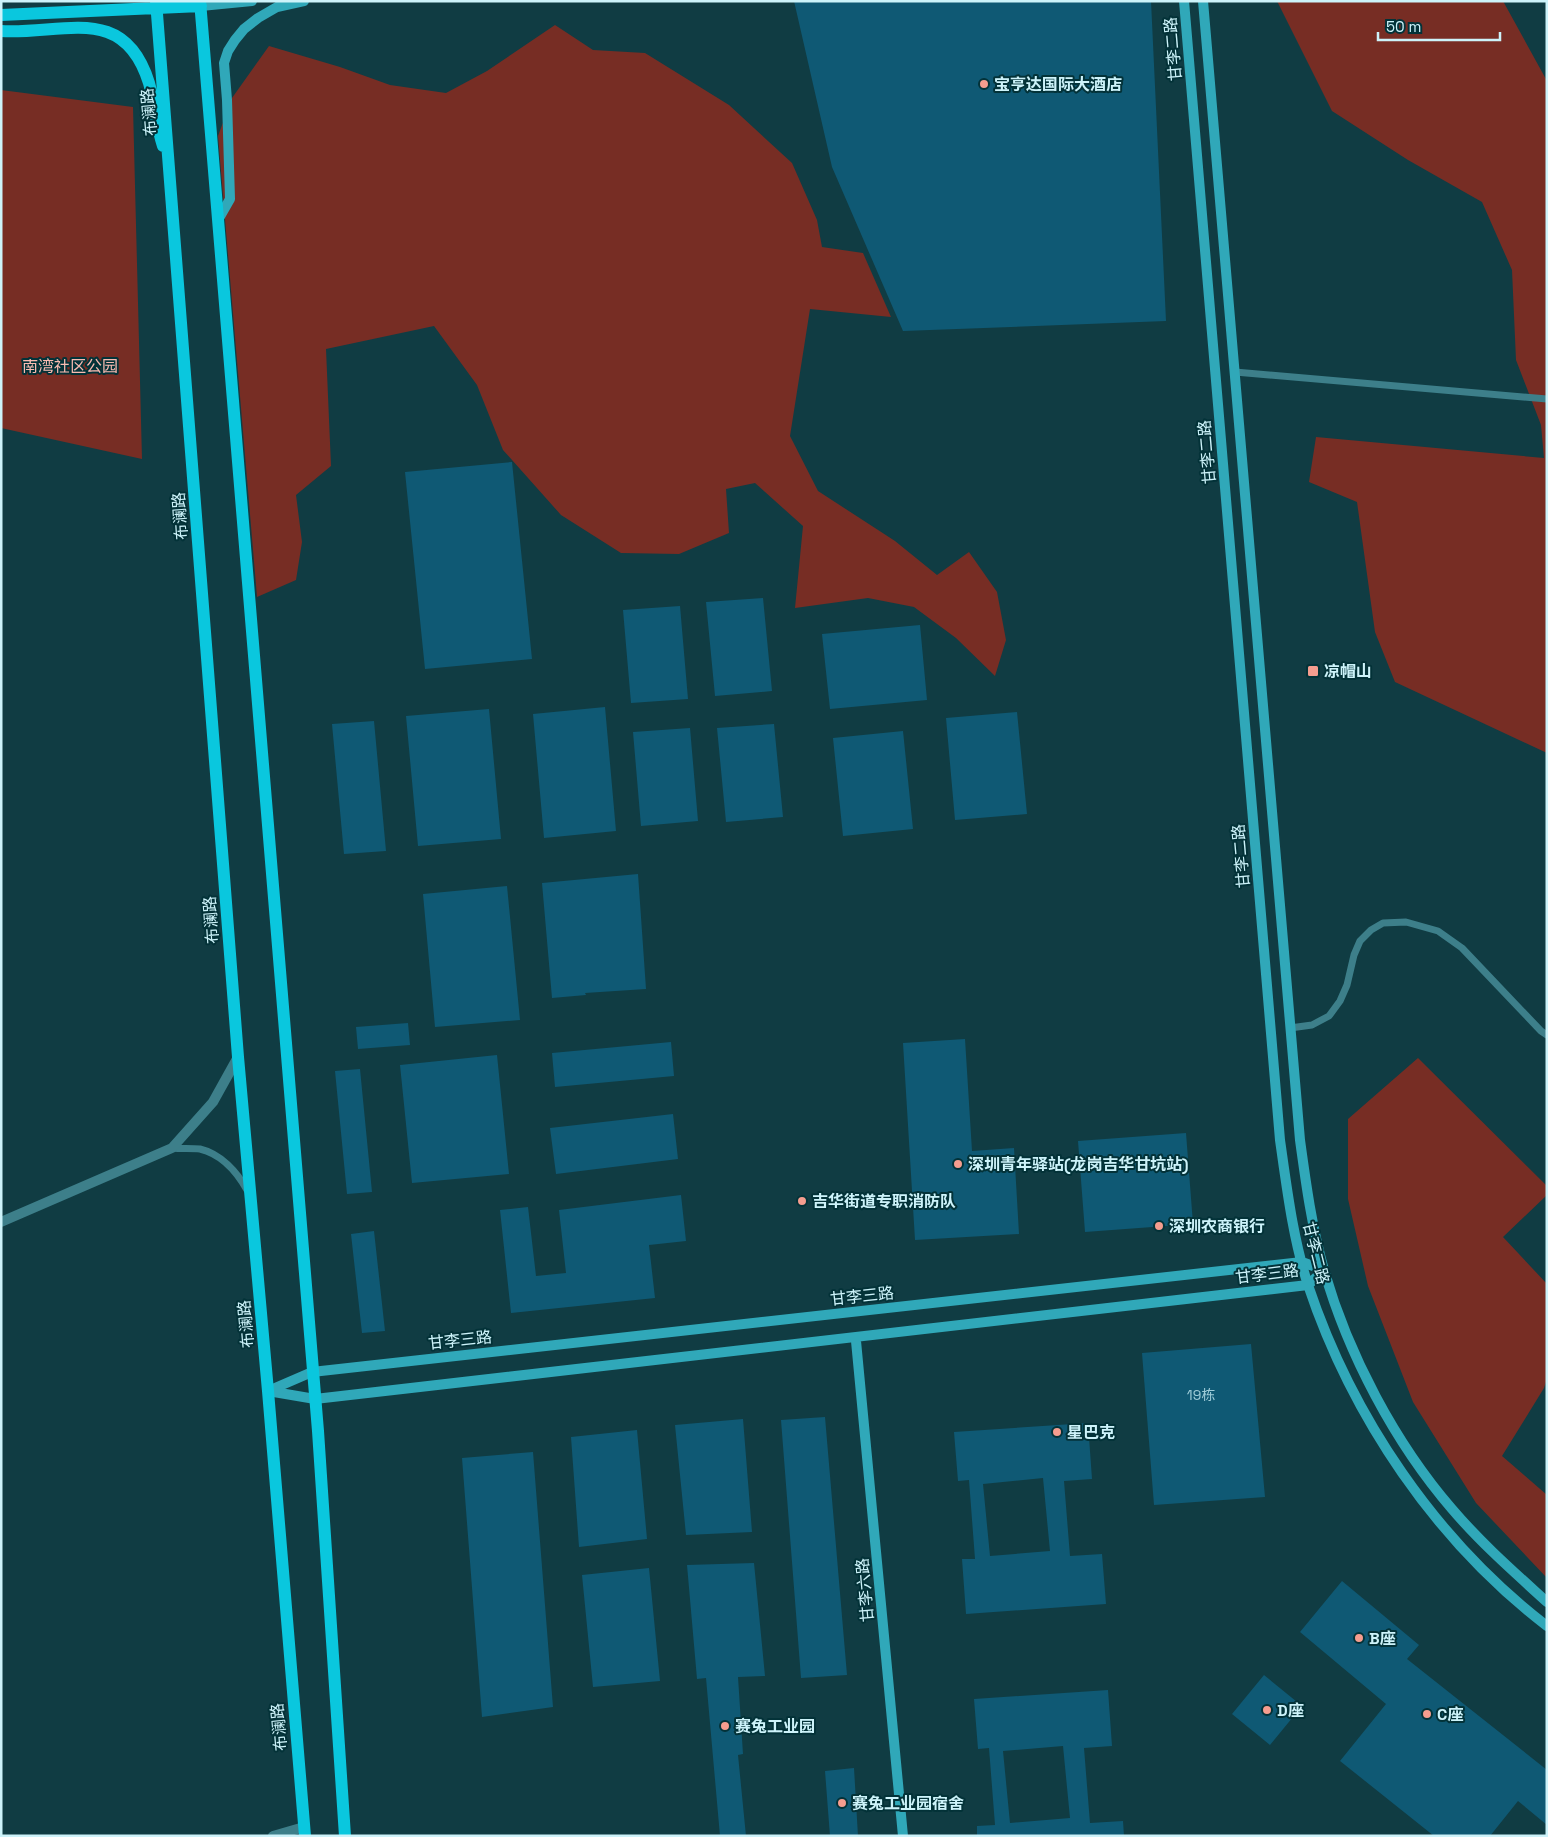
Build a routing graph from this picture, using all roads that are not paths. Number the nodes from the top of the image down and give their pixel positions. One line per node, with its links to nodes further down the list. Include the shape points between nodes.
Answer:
1 (252, 1): 6 (main road)
2 (304, 1): 10 (main road, via 277,7 258,18 244,29 228,52 224,63 230,199)
3 (1184, 1): 19 (main road, 甘李二路, via 1280,1140)
4 (1203, 1): 11 (main road, 甘李二路)
5 (157, 4): 6 (main road); 7 (main road); 9 (main road, 布澜路)
6 (200, 4): 10 (main road)
7 (1, 15)
8 (1, 31): 9 (main road, via 83,27 98,29 128,44 149,83 157,127)
9 (169, 164): 15 (main road, 布澜路)
10 (217, 221): 23 (main road)
11 (1234, 372): 12 (lane); 13 (main road, 甘李二路)
12 (1547, 400)
13 (1290, 1028): 14 (lane, via 1312,1025 1330,1016 1347,984 1360,941 1384,923 1406,922 1438,931 1462,948); 20 (main road, 甘李二路, via 1307,1193)
14 (1547, 1035)
15 (238, 1057): 16 (street, via 213,1102); 17 (main road, 布澜路)
16 (172, 1148): 17 (lane, via 201,1149 224,1161 240,1176); 18 (street)
17 (251, 1198): 24 (main road, 布澜路)
18 (1, 1222)
19 (1302, 1262): 20 (main road, 甘李三路); 21 (main road, 甘李二路); 23 (main road, 甘李三路)
20 (1324, 1270): 21 (main road, 甘李三路); 26 (main road, 甘李二路, via 1341,1323 1371,1388 1409,1452 1458,1515 1500,1560)
21 (1308, 1285): 25 (main road, 甘李三路); 27 (main road, 甘李二路, via 1356,1397 1393,1460 1436,1518 1488,1574)
22 (856, 1341): 31 (main road, 甘李六路)
23 (312, 1372): 24 (main road, 甘李三路); 25 (main road)
24 (268, 1391): 25 (main road, 甘李三路); 28 (main road, 布澜路)
25 (315, 1399): 30 (main road)
26 (1547, 1602)
27 (1547, 1626)
28 (304, 1831): 29 (street)
29 (274, 1836)
30 (345, 1836)
31 (903, 1836)

